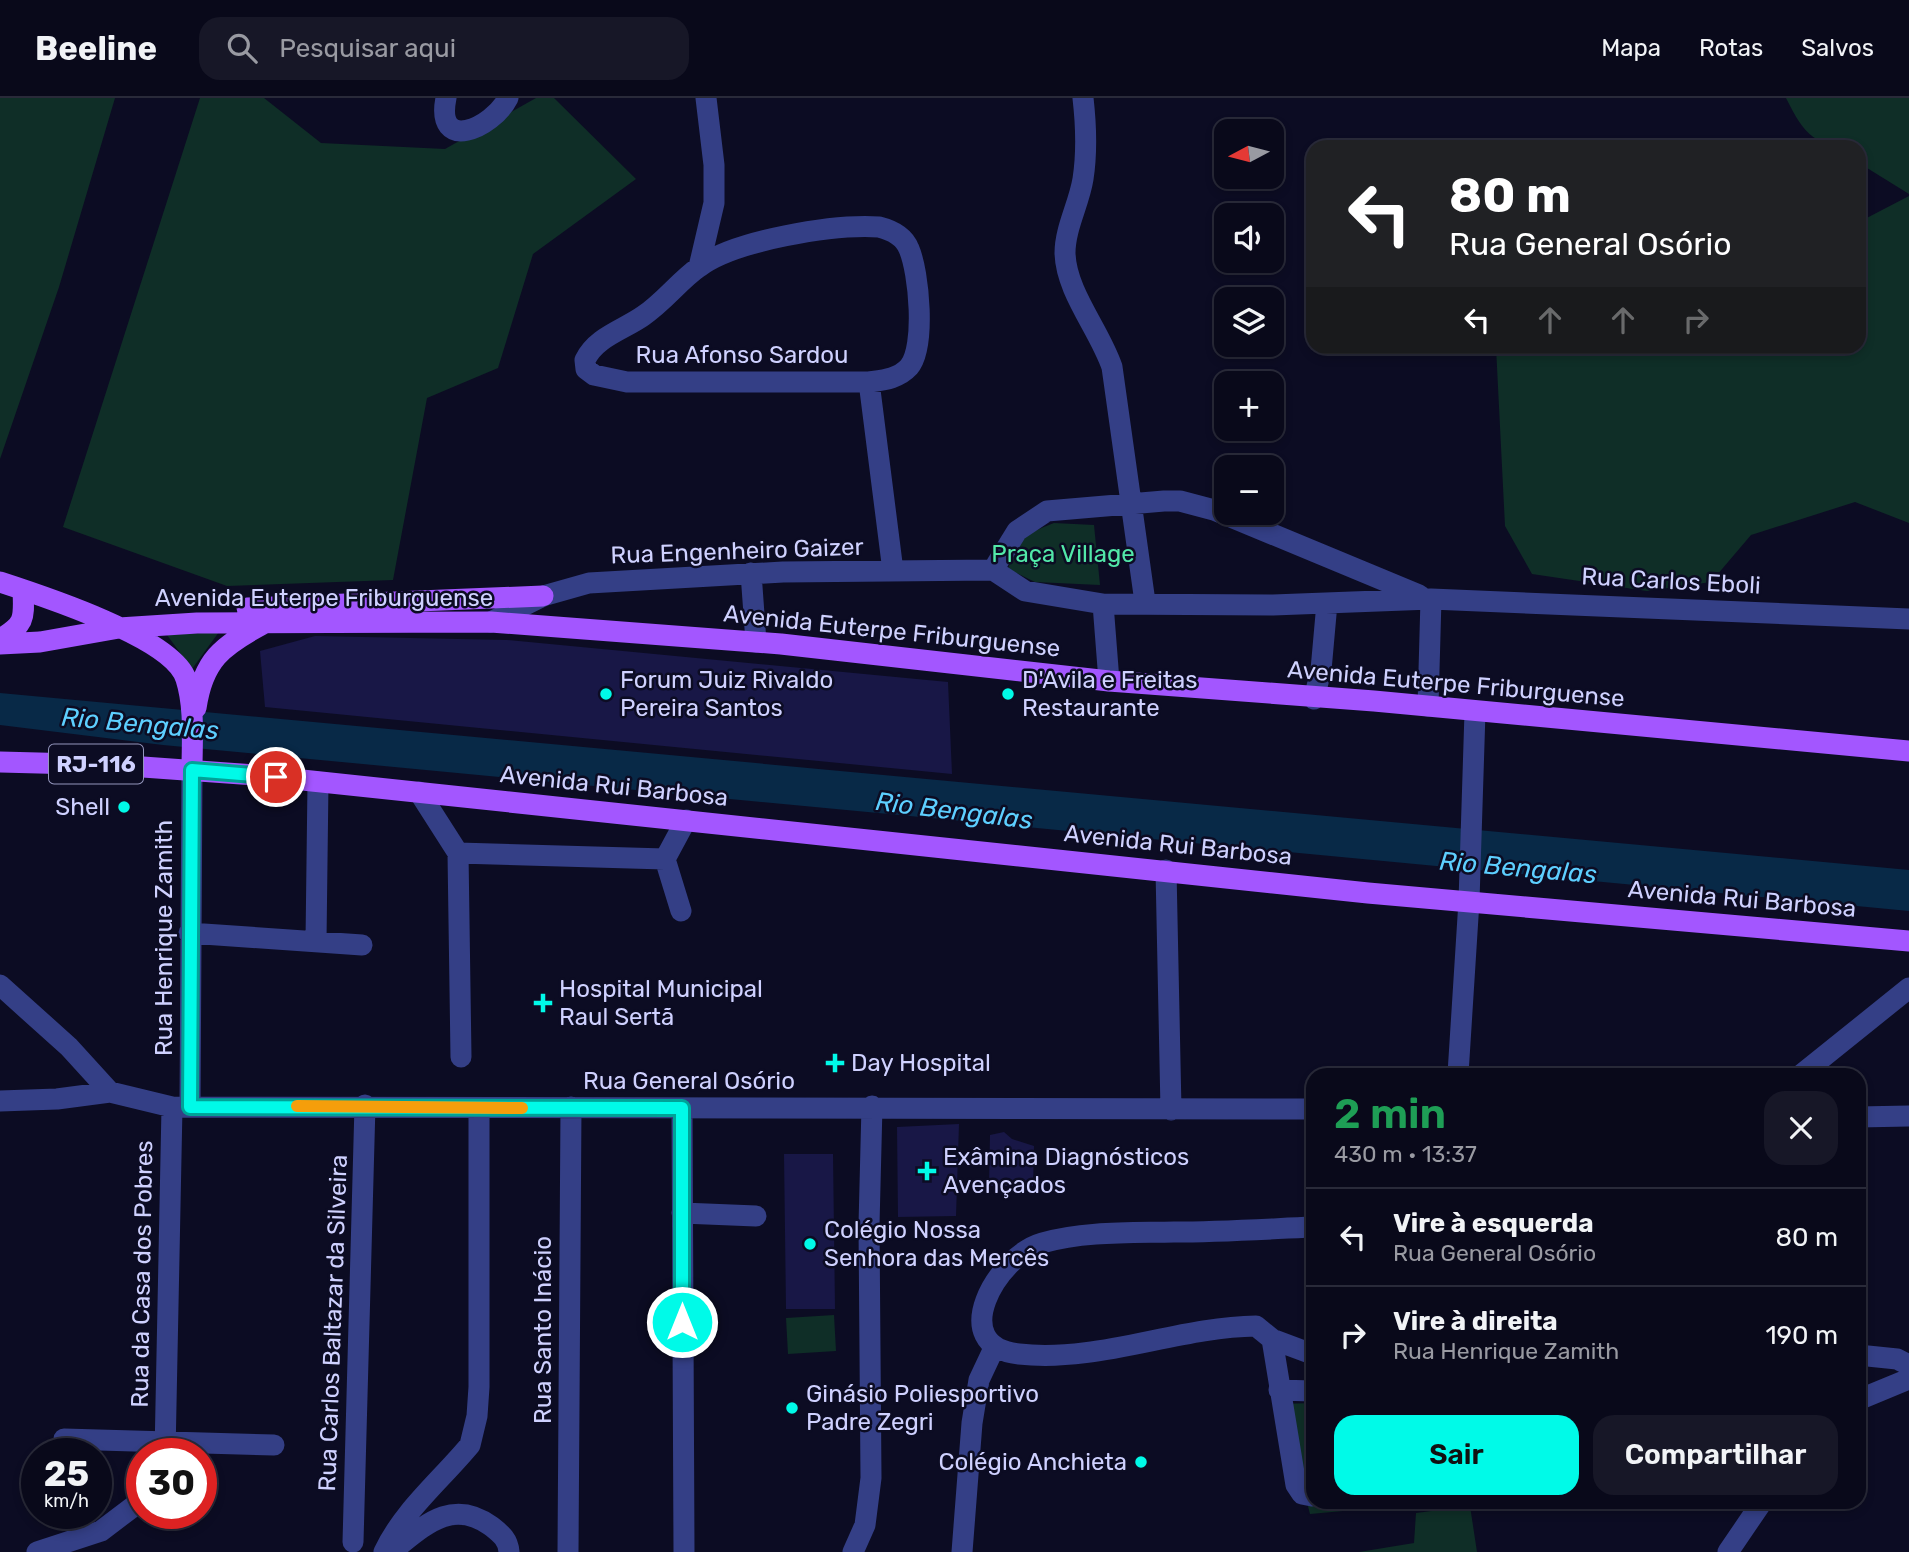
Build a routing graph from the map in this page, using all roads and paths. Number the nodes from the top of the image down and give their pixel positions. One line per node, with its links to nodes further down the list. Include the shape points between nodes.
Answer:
1 (446, 98): 2 (street, via 448,123 467,131 495,118)
2 (508, 98)
3 (706, 98): 5 (street, via 714,203)
4 (1083, 98): 7 (street, via 1083,180 1065,251 1076,296 1112,367)
5 (699, 267): 6 (street, via 754,244 800,233 866,226 891,230 909,248 919,342 902,374); 6 (street, Rua Afonso Sardou, via 662,303 596,344 585,360 586,369 627,382)
6 (869, 382): 9 (street, Rua Afonso Sardou)
7 (1133, 502): 8 (street, via 1059,508 1035,516 1017,531); 14 (street, via 1180,501 1214,510); 15 (street)
8 (993, 570): 9 (street, Rua Engenheiro Gaizer); 17 (street, via 1025,592)
9 (893, 571): 10 (street, Rua Engenheiro Gaizer)
10 (751, 573): 13 (street, Rua Engenheiro Gaizer, via 589,583); 24 (street)
11 (0, 582): 12 (main road)
12 (23, 590): 18 (main road); 23 (main road, via 24,618 18,629)
13 (542, 596): 18 (main road); 21 (street, Rua Engenheiro Gaizer)
14 (1431, 599): 16 (street); 19 (street, Rua Carlos Eboli); 27 (street)
15 (1146, 602): 16 (street); 17 (street)
16 (1327, 603): 26 (street)
17 (1103, 604): 25 (street)
18 (98, 617): 22 (main road)
19 (1909, 619)
20 (269, 621): 21 (main road, Avenida Euterpe Friburguense); 22 (main road, Avenida Euterpe Friburguense); 29 (main road, via 217,654 199,688)
21 (491, 622): 24 (main road, Avenida Euterpe Friburguense)
22 (119, 628): 23 (main road, Avenida Euterpe Friburguense, via 40,642); 29 (main road, via 162,651 186,677)
23 (0, 641)
24 (756, 642): 25 (main road, Avenida Euterpe Friburguense)
25 (1109, 681): 26 (main road, Avenida Euterpe Friburguense)
26 (1314, 699): 27 (main road, Avenida Euterpe Friburguense)
27 (1429, 706): 28 (main road, Avenida Euterpe Friburguense)
28 (1475, 712): 30 (main road, Avenida Euterpe Friburguense); 39 (street)
29 (192, 731): 32 (main road)
30 (1909, 751)
31 (0, 762): 32 (main road, RJ-116)
32 (192, 770): 33 (main road, Avenida Rui Barbosa / RJ-116); 41 (street, Rua Henrique Zamith)
33 (318, 782): 34 (main road, Avenida Rui Barbosa / RJ-116); 42 (street)
34 (419, 792): 35 (main road, Avenida Rui Barbosa / RJ-116); 36 (street)
35 (686, 820): 37 (street); 38 (main road, Avenida Rui Barbosa / RJ-116)
36 (458, 853): 37 (street); 47 (street)
37 (665, 859): 40 (street)
38 (1166, 870): 39 (main road, Avenida Rui Barbosa / RJ-116); 58 (street)
39 (1469, 901): 43 (main road, Avenida Rui Barbosa / RJ-116); 48 (street)
40 (681, 911)
41 (189, 933): 42 (street); 54 (street, Rua Henrique Zamith)
42 (316, 941): 44 (street)
43 (1909, 941)
44 (362, 945)
45 (0, 985): 50 (street)
46 (1909, 988): 49 (street)
47 (461, 1056)
48 (1458, 1068)
49 (1812, 1068)
50 (110, 1091): 51 (street, Rua General Osório); 54 (street, Rua General Osório)
51 (0, 1101)
52 (365, 1105): 54 (street, Rua General Osório); 56 (street, Rua General Osório); 81 (street, Rua Carlos Baltazar da Silveira)
53 (872, 1106): 57 (street, Rua General Osório); 58 (street, Rua General Osório); 89 (street, via 871,1478 865,1525)
54 (181, 1107): 74 (street, Rua da Casa dos Pobres)
55 (571, 1107): 56 (street, Rua General Osório); 57 (street, Rua General Osório); 87 (street, Rua Santo Inácio)
56 (479, 1108): 84 (street, via 475,1431 470,1445 392,1534)
57 (682, 1108): 62 (street)
58 (1171, 1110): 59 (street, Rua General Osório)
59 (1306, 1110)
60 (1909, 1116): 61 (street)
61 (1866, 1117)
62 (682, 1213): 63 (street); 88 (street)
63 (756, 1216)
64 (1306, 1227): 66 (street, via 1108,1234 1039,1244 1005,1268 981,1308 982,1330)
65 (1272, 1339): 66 (street, via 1256,1326 1223,1326 1074,1353 1016,1354); 67 (street); 71 (street)
66 (995, 1346): 90 (street, via 979,1380 972,1423)
67 (1306, 1352)
68 (1866, 1357): 69 (street, via 1897,1359)
69 (1909, 1365)
70 (1909, 1379): 73 (street)
71 (1279, 1390): 72 (street); 77 (street, via 1296,1485)
72 (1306, 1391)
73 (1866, 1397)
74 (165, 1438)
75 (274, 1445): 76 (street)
76 (217, 1447)
77 (1306, 1495)
78 (1757, 1509): 91 (street)
79 (126, 1512): 80 (street)
80 (101, 1531): 82 (street); 83 (street)
81 (353, 1542)
82 (37, 1552)
83 (106, 1552)
84 (384, 1552)
85 (391, 1552): 86 (street, via 438,1518 464,1514 478,1517 504,1537)
86 (509, 1552)
87 (568, 1552)
88 (684, 1552)
89 (853, 1552)
90 (962, 1552)
91 (1728, 1552)

